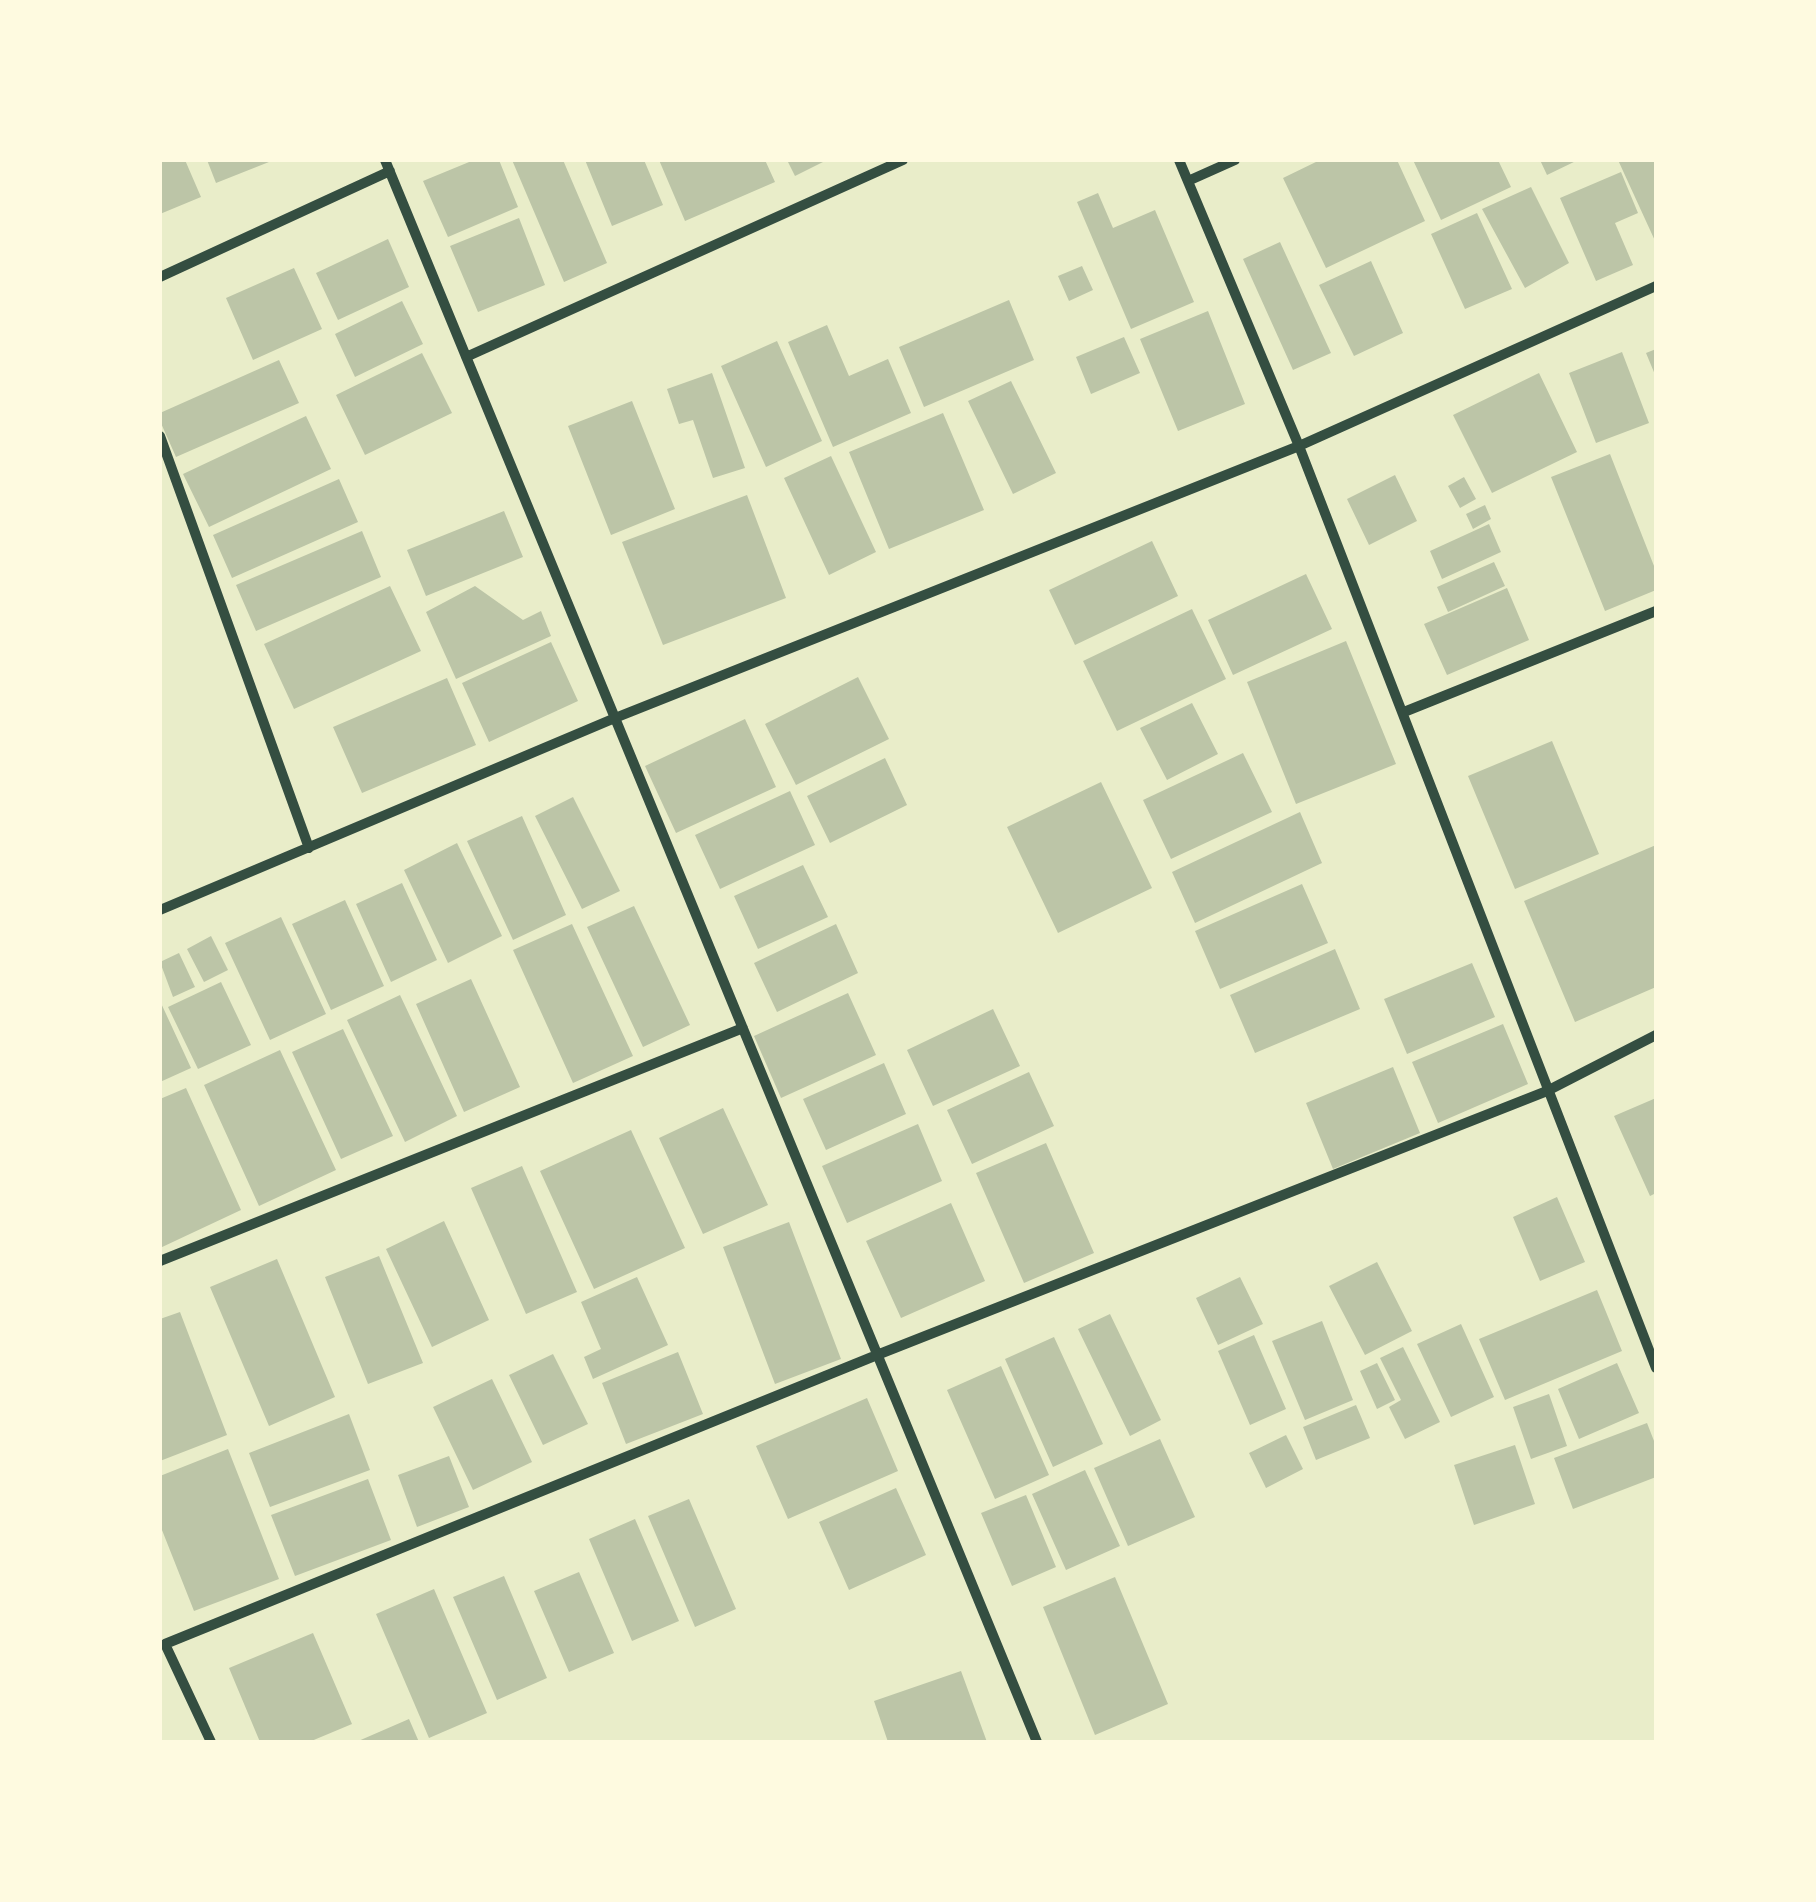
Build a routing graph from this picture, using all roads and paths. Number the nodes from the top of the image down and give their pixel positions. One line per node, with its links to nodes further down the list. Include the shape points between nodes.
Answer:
1 (903, 160): 8 (street)
2 (1179, 160): 5 (street)
3 (1235, 160): 5 (street)
4 (388, 165): 6 (street); 8 (street)
5 (1188, 182): 10 (street)
6 (160, 276)
7 (1656, 286): 10 (street)
8 (466, 357): 13 (street)
9 (160, 436): 14 (street)
10 (1299, 446): 12 (street); 13 (street)
11 (1656, 610): 12 (street)
12 (1404, 712): 18 (street)
13 (615, 718): 14 (street); 16 (street)
14 (308, 848): 15 (street)
15 (160, 910)
16 (743, 1028): 19 (street); 20 (street)
17 (1656, 1034): 18 (street)
18 (1547, 1090): 20 (street); 21 (street)
19 (160, 1260)
20 (877, 1355): 22 (street); 24 (street)
21 (1656, 1368)
22 (162, 1639): 23 (street)
23 (211, 1742)
24 (1036, 1742)

